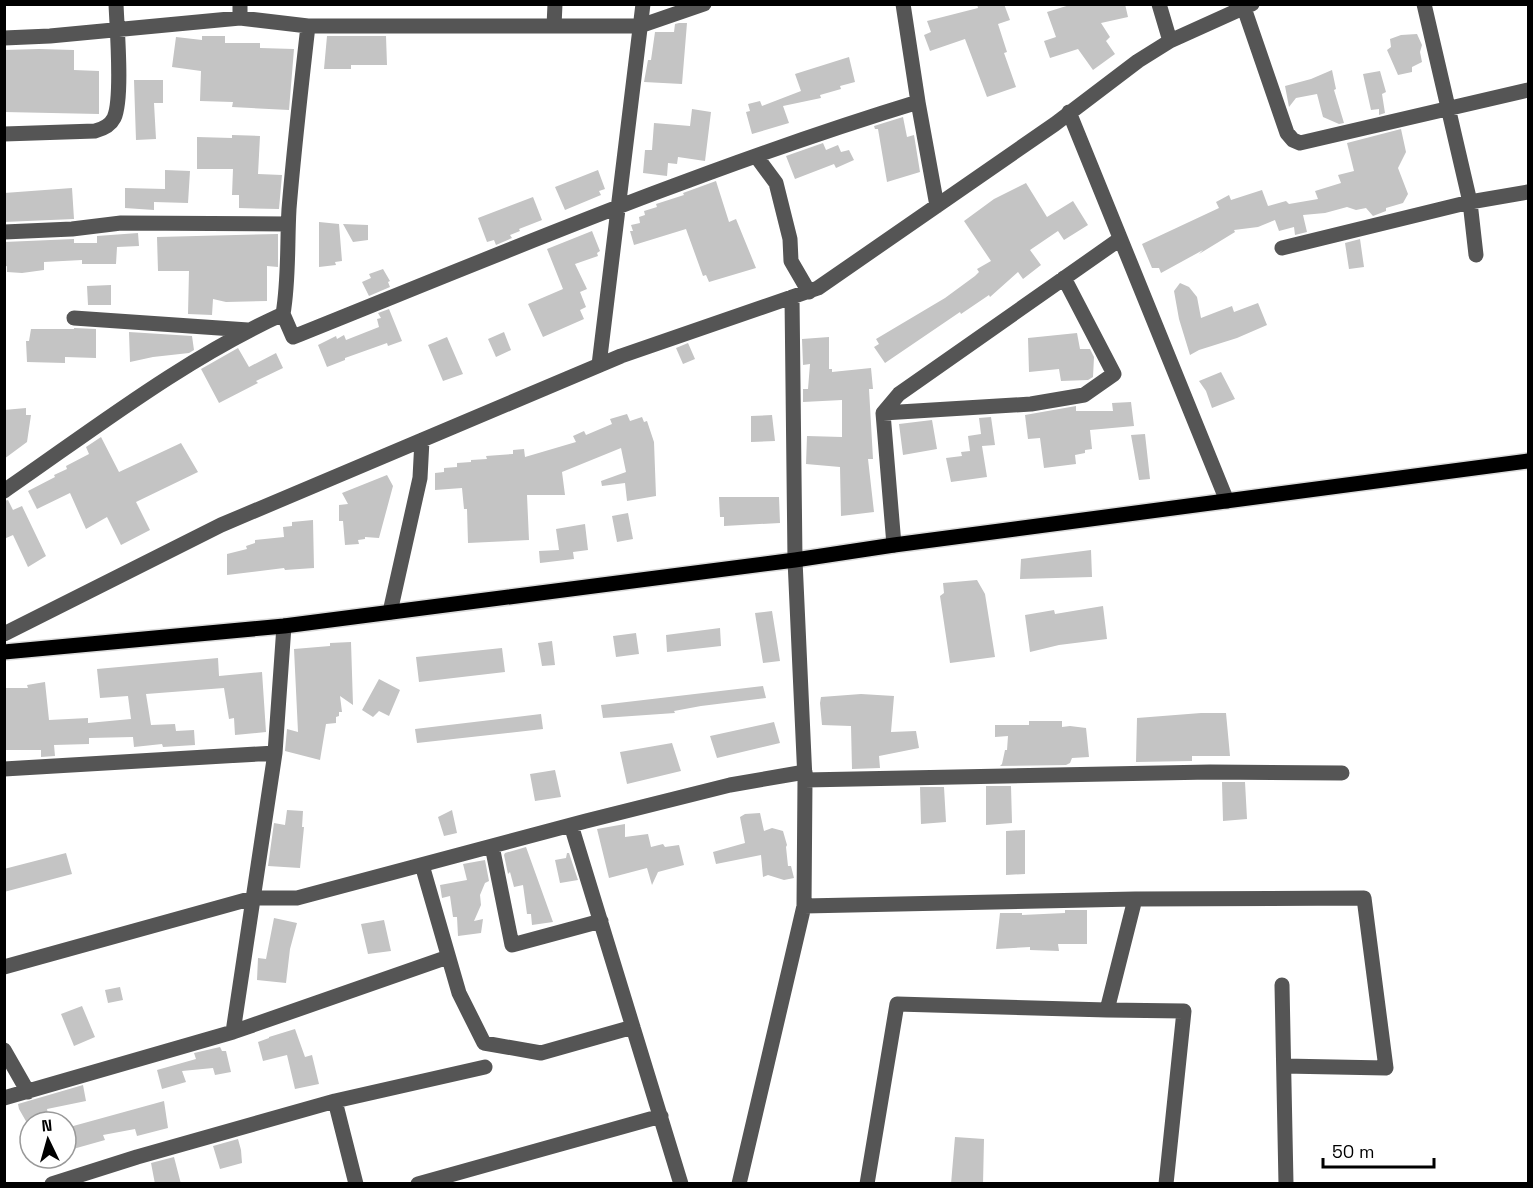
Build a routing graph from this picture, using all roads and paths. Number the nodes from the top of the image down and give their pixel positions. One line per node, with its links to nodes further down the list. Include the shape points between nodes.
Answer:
1 (116, 4): 13 (street)
2 (555, 4): 11 (street)
3 (643, 4): 12 (street)
4 (704, 4): 12 (street)
5 (903, 4): 17 (street)
6 (1159, 4): 15 (street)
7 (1424, 4): 18 (street)
8 (1248, 6): 15 (street); 18 (street, via 1287,133 1293,140 1300,143)
9 (240, 11): 10 (street); 13 (street)
10 (308, 26): 11 (street); 26 (street)
11 (554, 26): 12 (street)
12 (640, 26): 24 (street)
13 (117, 29): 14 (street); 20 (street, via 118,103 114,120 106,128)
14 (4, 38)
15 (1170, 41): 19 (street)
16 (1528, 90): 18 (street)
17 (918, 102): 21 (street); 25 (street)
18 (1448, 109): 23 (street)
19 (1069, 112): 25 (street); 28 (street)
20 (4, 134)
21 (756, 156): 24 (street); 32 (street, via 776,183 790,239 791,261)
22 (1528, 192): 23 (street)
23 (1470, 202): 29 (street); 30 (street)
24 (618, 206): 34 (street, via 293,338); 37 (street)
25 (937, 206): 32 (street)
26 (288, 224): 27 (street, via 121,223); 34 (street)
27 (4, 232)
28 (1120, 240): 31 (street); 42 (street)
29 (1282, 248)
30 (1476, 255)
31 (1064, 278): 38 (street, via 899,394); 38 (street, via 1114,374 1084,395 1031,404)
32 (808, 292): 33 (street)
33 (792, 297): 37 (street); 44 (street)
34 (283, 314): 36 (street)
35 (74, 318): 36 (street)
36 (248, 330): 41 (street, via 147,392)
37 (599, 365): 39 (street)
38 (883, 413): 43 (street)
39 (422, 440): 45 (street, via 420,478); 47 (street, via 221,525)
40 (1528, 461): 42 (main road)
41 (4, 491)
42 (1227, 501): 43 (main road)
43 (894, 545): 44 (main road)
44 (795, 560): 45 (main road); 52 (street)
45 (390, 612): 46 (main road)
46 (284, 626): 48 (main road); 49 (street)
47 (4, 634)
48 (4, 652)
49 (275, 753): 50 (street); 56 (street)
50 (4, 769)
51 (1342, 773): 52 (street)
52 (805, 776): 53 (street, via 730,785); 58 (street)
53 (571, 825): 54 (street); 59 (street)
54 (492, 846): 55 (street); 59 (street, via 512,945)
55 (422, 865): 56 (street, via 297,898); 60 (street)
56 (253, 898): 61 (street); 65 (street)
57 (1135, 899): 58 (street); 63 (street); 68 (street, via 1364,898 1386,1068)
58 (804, 906): 77 (street)
59 (601, 921): 64 (street)
60 (448, 957): 64 (street, via 459,993 484,1043 541,1053); 65 (street)
61 (4, 967)
62 (1282, 985): 68 (street)
63 (1107, 1010): 78 (street, via 897,1004); 79 (street, via 1184,1011)
64 (633, 1027): 72 (street)
65 (233, 1032): 69 (street)
66 (4, 1050): 69 (street)
67 (484, 1066): 71 (street)
68 (1284, 1066): 80 (street)
69 (28, 1092): 70 (street)
70 (4, 1098)
71 (335, 1101): 73 (street); 74 (street)
72 (661, 1116): 75 (street); 76 (street)
73 (52, 1184)
74 (356, 1184)
75 (418, 1184)
76 (681, 1184)
77 (739, 1184)
78 (867, 1184)
79 (1166, 1184)
80 (1286, 1184)

